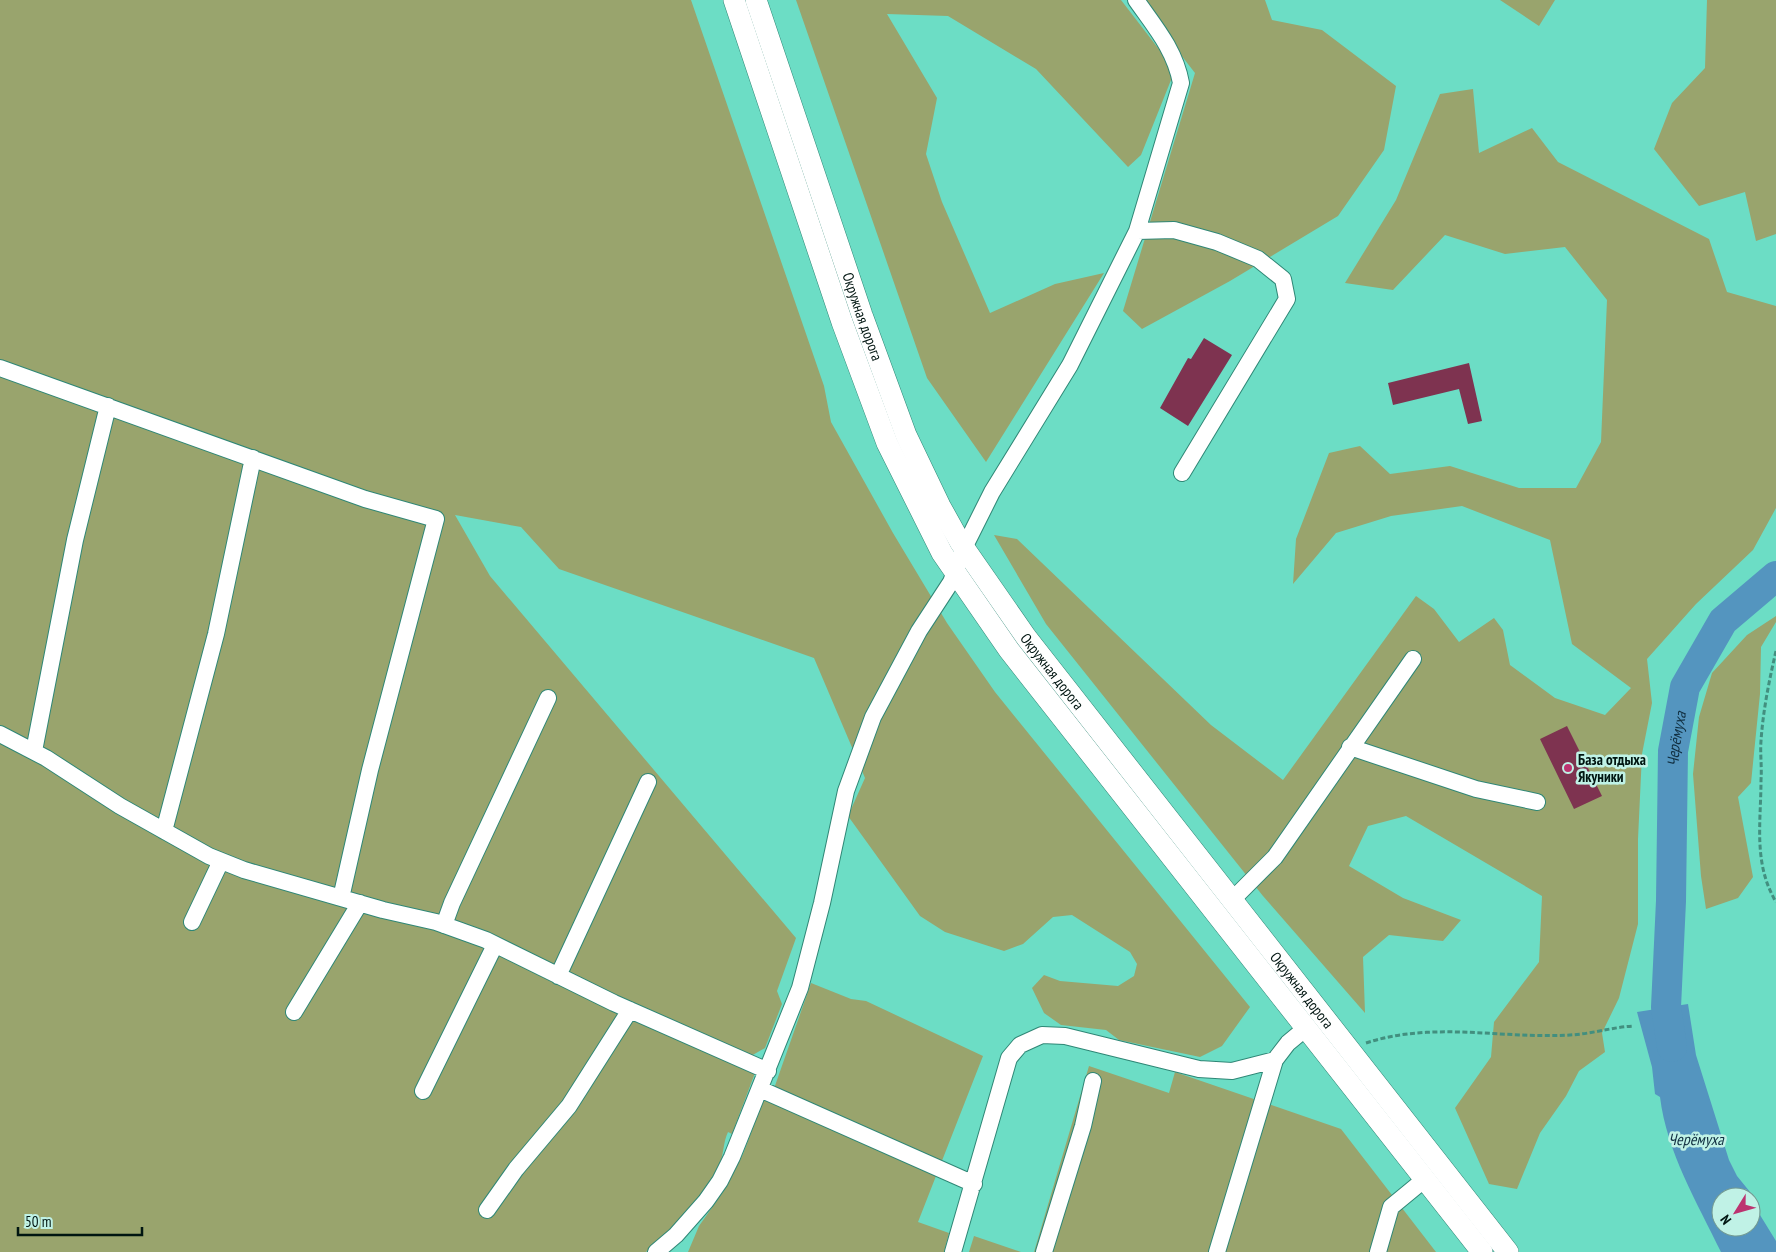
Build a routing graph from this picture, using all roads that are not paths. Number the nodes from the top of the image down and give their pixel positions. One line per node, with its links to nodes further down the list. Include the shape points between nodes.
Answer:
1 (734, 0): 10 (main road, Окружная дорога, via 872,406 917,507)
2 (756, 0): 9 (main road, Окружная дорога, via 892,398 923,472)
3 (1136, 0): 4 (street, via 1169,44 1178,64 1181,83)
4 (1138, 231): 8 (street, via 1174,230 1217,242 1258,259 1283,279 1287,299); 9 (street, via 1070,365 992,492)
5 (0, 368): 6 (street)
6 (108, 406): 7 (street); 15 (street, via 75,540)
7 (253, 458): 18 (street, via 216,634); 20 (street, via 364,499 436,519 370,770)
8 (1182, 473)
9 (964, 548): 10 (street); 21 (main road, Окружная дорога, via 1021,630)
10 (955, 573): 29 (main road, Окружная дорога, via 1009,650); 31 (street, via 888,687 850,775 808,963)
11 (1413, 659): 14 (street)
12 (548, 698): 24 (street)
13 (0, 734): 15 (street)
14 (1350, 747): 17 (street, via 1476,789); 21 (street, via 1275,857)
15 (34, 751): 18 (street)
16 (648, 782): 26 (street)
17 (1538, 802)
18 (164, 831): 19 (street)
19 (221, 861): 20 (street); 23 (street)
20 (341, 898): 22 (street)
21 (1232, 900): 44 (main road, Окружная дорога)
22 (360, 903): 24 (street); 28 (street)
23 (192, 922)
24 (444, 925): 25 (street)
25 (495, 945): 26 (street); 34 (street)
26 (558, 976): 27 (street)
27 (630, 1010): 31 (street); 37 (street, via 569,1106 516,1169)
28 (294, 1012)
29 (1306, 1028): 30 (street, via 1281,1050); 35 (main road, Окружная дорога)
30 (1275, 1060): 36 (street, via 1232,1071 1199,1070 1065,1036 1042,1035 1020,1045 1009,1058); 41 (street)
31 (768, 1071): 33 (street)
32 (1093, 1081): 40 (street, via 1083,1126)
33 (760, 1089): 36 (street); 38 (street, via 720,1181 689,1221)
34 (423, 1091)
35 (1425, 1179): 42 (street, via 1391,1207); 43 (main road, Окружная дорога)
36 (974, 1184): 39 (street)
37 (487, 1210)
38 (656, 1252)
39 (953, 1252)
40 (1044, 1252)
41 (1217, 1252)
42 (1378, 1252)
43 (1482, 1252)
44 (1508, 1252)

